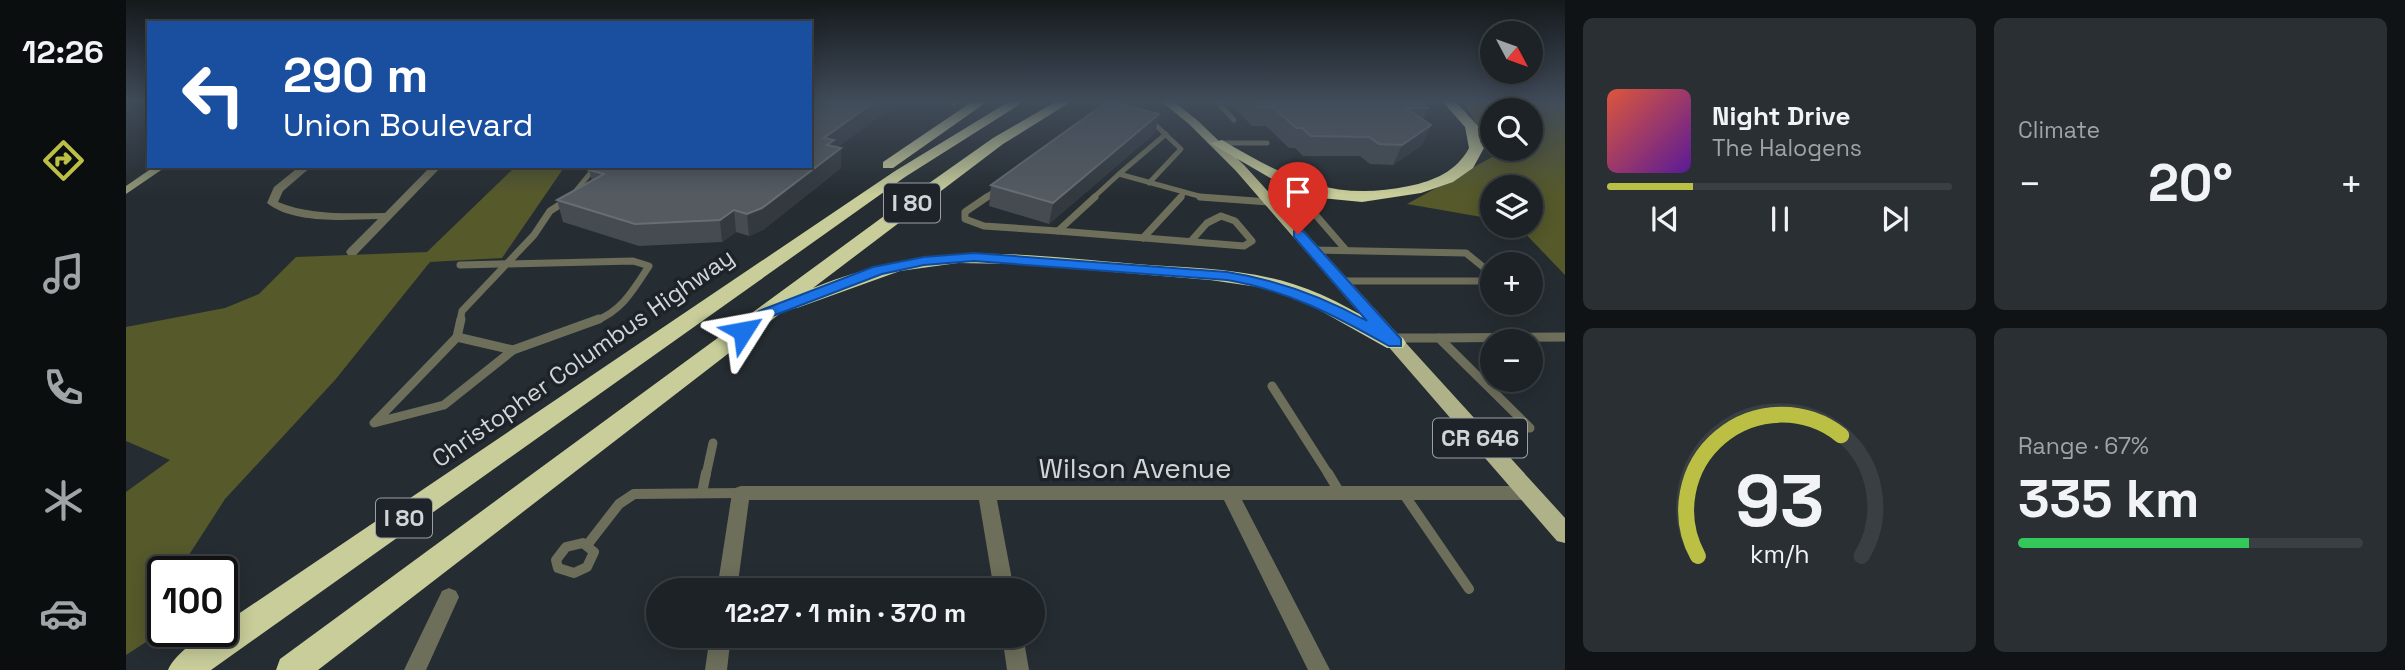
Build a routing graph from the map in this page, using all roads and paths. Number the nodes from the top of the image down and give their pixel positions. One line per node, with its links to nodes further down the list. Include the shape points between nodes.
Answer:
1 (936, 132): 27 (highway, via 779,240)
2 (965, 132): 27 (highway, Christopher Columbus Highway / I 80)
3 (1016, 132): 33 (highway, I 80, via 966,164)
4 (1204, 132): 7 (main road)
5 (1474, 132): 7 (highway, via 1474,157 1446,180 1396,196 1355,198 1303,189 1271,177)
6 (1166, 134): 13 (lane); 15 (lane, via 1181,149)
7 (1217, 143): 8 (lane); 18 (main road)
8 (1267, 144)
9 (159, 168): 16 (street)
10 (304, 168): 20 (street, via 278,189 272,203 324,216)
11 (435, 168): 20 (street)
12 (595, 168): 28 (lane, via 575,195 551,211)
13 (1119, 174): 15 (lane); 21 (lane)
14 (1009, 180): 21 (lane, via 965,212 965,219 984,226)
15 (1149, 183): 17 (lane)
16 (126, 191)
17 (1184, 193): 18 (lane, via 1226,202); 22 (lane)
18 (1269, 202): 24 (main road)
19 (1314, 213): 25 (lane)
20 (387, 216): 26 (street)
21 (1058, 231): 22 (lane)
22 (1143, 238): 23 (lane)
23 (1191, 242): 23 (lane, via 1244,246 1252,242 1236,221 1218,216 1209,219)
24 (1313, 250): 25 (lane); 32 (main road)
25 (1346, 250): 30 (lane, via 1466,253)
26 (352, 253)
27 (776, 260): 57 (highway, Christopher Columbus Highway / I 80)
28 (507, 262): 29 (lane); 34 (lane, via 461,311); 38 (lane, via 633,261 649,266 629,298 607,316)
29 (460, 265)
30 (1480, 266)
31 (1480, 278): 32 (lane)
32 (1340, 281): 37 (main road)
33 (765, 314): 37 (highway, via 878,270 950,258 995,258 1267,283 1325,304); 58 (highway, I 80)
34 (457, 337): 38 (lane); 38 (lane, via 374,423 444,405)
35 (1565, 337): 36 (lane)
36 (1439, 338): 37 (lane); 40 (lane, via 1530,428)
37 (1393, 340): 40 (main road, CR 646)
38 (513, 350)
39 (1272, 386): 48 (lane)
40 (1469, 426): 45 (main road, CR 646)
41 (713, 443): 42 (lane)
42 (702, 493): 43 (lane); 50 (lane, via 634,494 619,504)
43 (741, 493): 46 (street, Wilson Avenue); 51 (street)
44 (1403, 493): 45 (street, Wilson Avenue); 48 (street, Wilson Avenue); 53 (lane)
45 (1529, 493): 49 (main road, CR 646)
46 (987, 494): 47 (street, Wilson Avenue); 52 (street)
47 (1230, 494): 48 (street, Wilson Avenue); 62 (street)
48 (1341, 494)
49 (1565, 534)
50 (588, 544)
51 (729, 578)
52 (1002, 578)
53 (1469, 589)
54 (449, 597): 59 (street)
55 (719, 648): 60 (street)
56 (1014, 648): 61 (street)
57 (184, 670)
58 (292, 670)
59 (415, 670)
60 (716, 670)
61 (1018, 670)
62 (1319, 670)

